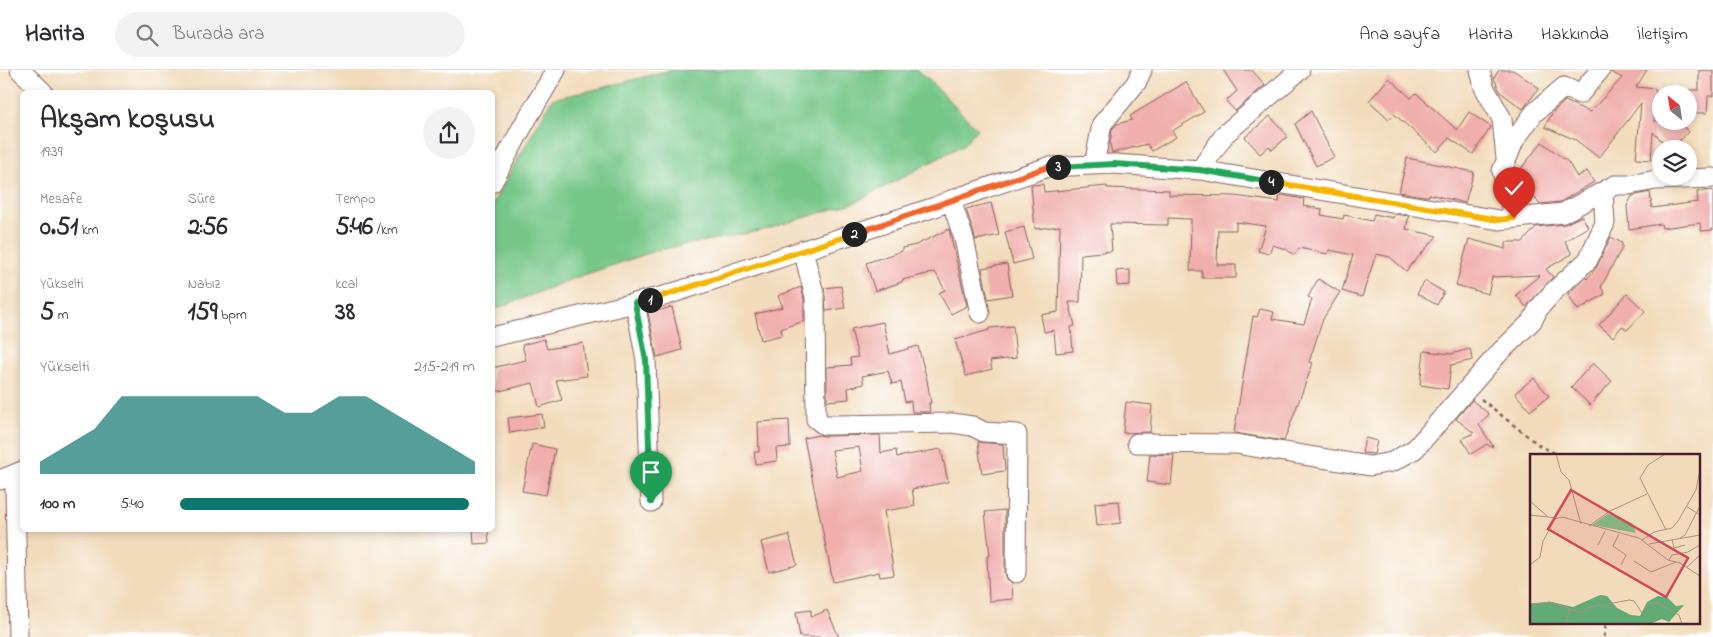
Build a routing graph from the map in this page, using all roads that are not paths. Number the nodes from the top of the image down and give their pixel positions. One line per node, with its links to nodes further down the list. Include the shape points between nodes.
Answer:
1 (20, 70): 7 (street)
2 (556, 70): 11 (street)
3 (1142, 70): 9 (street, via 1136,83 1102,124)
4 (1300, 70): 10 (street, via 1225,134)
5 (1480, 70): 8 (street, via 1484,87 1502,119)
6 (1600, 70): 8 (street, via 1580,94 1564,87 1534,113 1514,141)
7 (41, 90)
8 (1506, 161): 15 (street, via 1502,171)
9 (1094, 165): 10 (street); 14 (street, via 1048,167)
10 (1200, 170): 15 (street, via 1499,220)
11 (495, 177)
12 (1713, 178): 13 (street, via 1615,185)
13 (1603, 192): 15 (street, via 1563,212); 20 (street, via 1605,223 1588,260 1553,292 1532,322 1498,354 1416,449 1392,462 1370,466 1236,444)
14 (951, 200): 16 (street); 18 (street, via 964,239)
15 (1514, 218)
16 (803, 250): 17 (street); 25 (street, via 815,297 816,419 824,425 952,423 972,426 984,432 1017,434)
17 (635, 303): 19 (street); 24 (street, via 646,360)
18 (980, 312)
19 (495, 337)
20 (1137, 443)
21 (20, 473): 23 (street)
22 (20, 477): 26 (street, via 15,488)
23 (0, 480)
24 (651, 502)
25 (1016, 573)
26 (18, 637)

